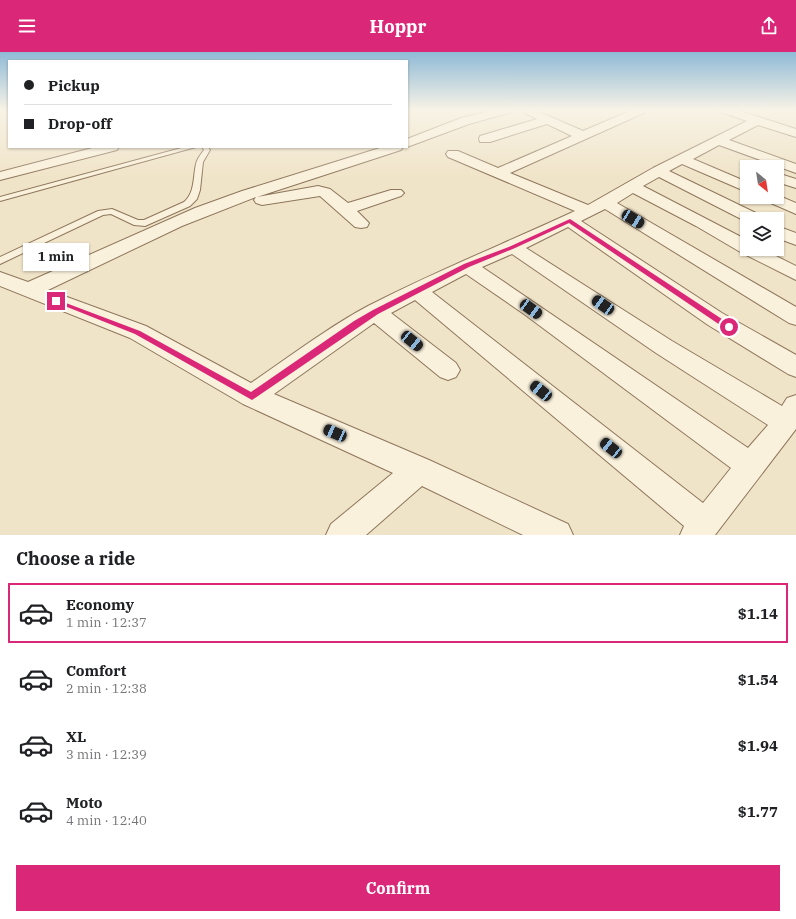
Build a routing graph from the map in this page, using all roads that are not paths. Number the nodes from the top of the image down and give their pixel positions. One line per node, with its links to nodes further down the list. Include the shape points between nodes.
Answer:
1 (435, 133): 8 (street)
2 (508, 133): 7 (street)
3 (575, 133): 6 (street)
4 (591, 133): 6 (street)
5 (733, 133): 9 (street)
6 (583, 136): 21 (street)
7 (485, 140)
8 (408, 143)
9 (711, 144): 17 (street); 18 (street); 19 (street)
10 (108, 148): 22 (street)
11 (189, 148): 28 (lane)
12 (206, 148): 43 (lane, via 200,162 196,190 187,204 145,223 137,223 107,211)
13 (350, 148): 16 (street)
14 (393, 148): 16 (street)
15 (453, 154): 21 (street)
16 (363, 159): 29 (street)
17 (682, 159): 20 (street); 24 (street)
18 (741, 160)
19 (796, 168)
20 (658, 172): 26 (street); 35 (street)
21 (498, 173): 34 (street)
22 (0, 176)
23 (784, 179): 25 (street)
24 (740, 184)
25 (796, 184)
26 (633, 187): 30 (street); 40 (street)
27 (396, 193): 33 (street)
28 (0, 199)
29 (225, 203): 33 (street, via 318,191 325,192); 47 (street, via 134,240)
30 (606, 203): 34 (street); 50 (street)
31 (784, 204): 32 (street)
32 (796, 209)
33 (346, 210): 37 (street)
34 (588, 211): 36 (street)
35 (740, 212)
36 (570, 221): 41 (street); 51 (street, via 715,319)
37 (361, 223)
38 (784, 234): 39 (street)
39 (796, 240)
40 (740, 244)
41 (513, 247): 44 (street); 54 (street, via 664,347)
42 (761, 256): 45 (street)
43 (0, 260)
44 (466, 266): 48 (street); 55 (street, via 531,309)
45 (796, 274)
46 (0, 279): 47 (street)
47 (29, 290): 53 (street, via 138,332)
48 (417, 290): 49 (street); 57 (street)
49 (375, 312): 52 (street); 53 (street)
50 (796, 317)
51 (796, 367)
52 (448, 370)
53 (252, 396): 56 (street)
54 (791, 414): 55 (street)
55 (751, 466): 57 (street)
56 (419, 470): 58 (street); 59 (street)
57 (700, 529)
58 (342, 535)
59 (557, 535)

